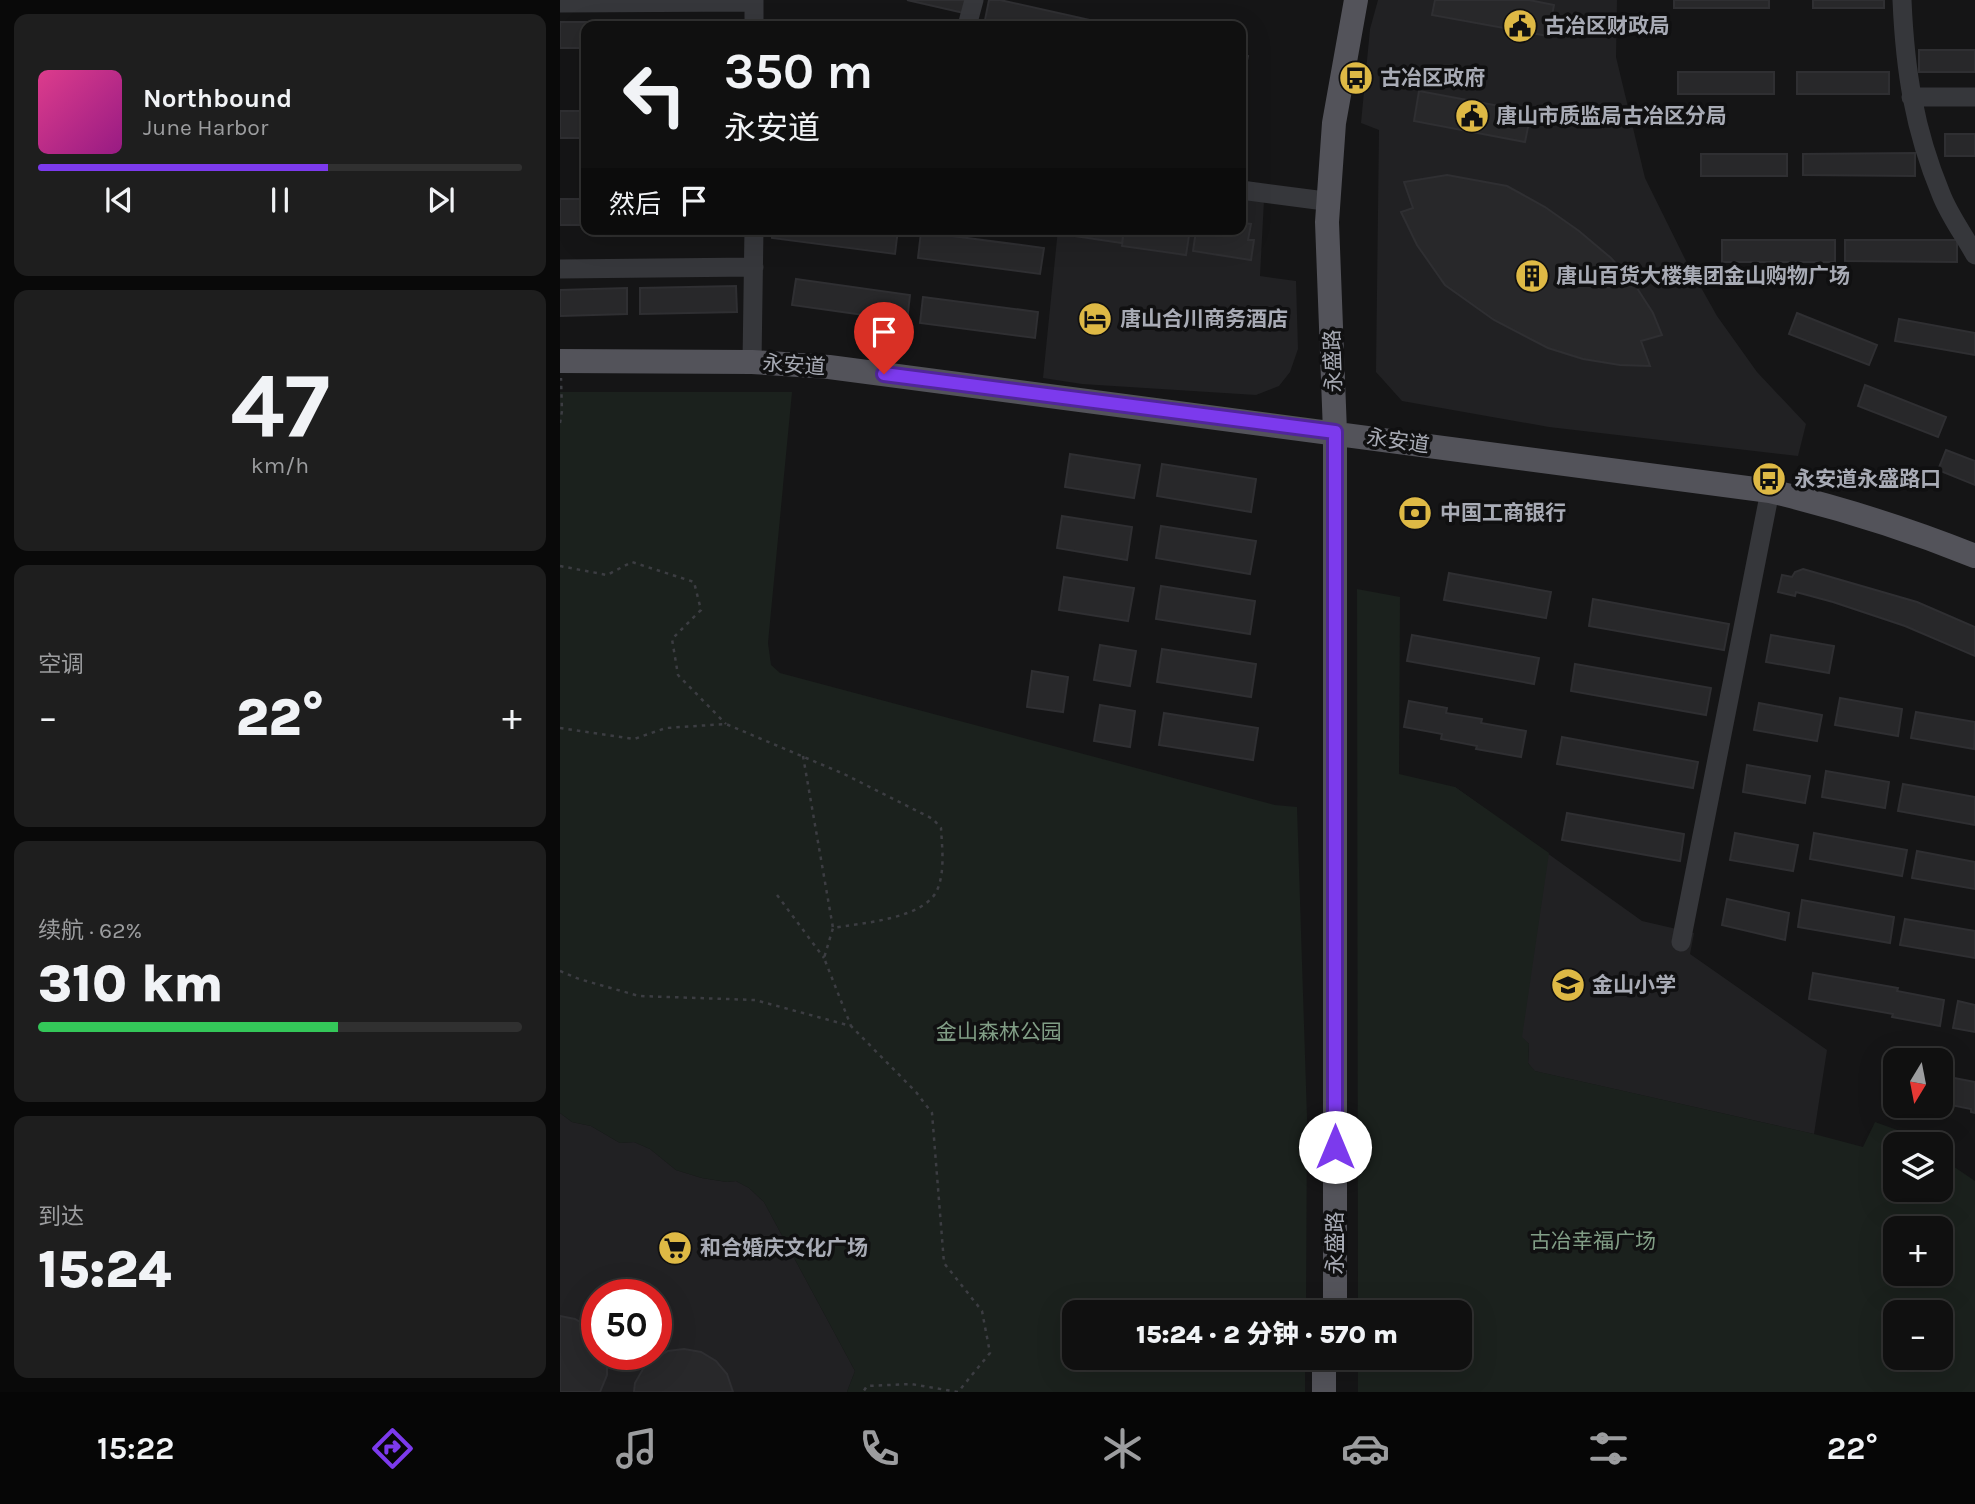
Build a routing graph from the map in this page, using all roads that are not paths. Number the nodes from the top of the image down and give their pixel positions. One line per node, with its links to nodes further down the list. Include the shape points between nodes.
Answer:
1 (974, 0): 8 (street)
2 (1342, 0): 12 (main road, 永盛路, via 1322,129)
3 (1356, 0): 19 (main road, 永盛路, via 1334,123 1327,222)
4 (1902, 0): 9 (street)
5 (754, 1): 6 (street); 7 (street)
6 (560, 3)
7 (754, 21)
8 (968, 21)
9 (1911, 97): 10 (street); 14 (street, via 1941,196)
10 (1975, 97)
11 (1246, 191): 12 (street)
12 (1317, 200): 19 (main road, 永盛路)
13 (754, 235): 15 (street)
14 (1975, 255)
15 (754, 267): 16 (street); 18 (street)
16 (560, 270)
17 (560, 360): 18 (main road, 永安道)
18 (752, 362): 19 (main road, 永安道, via 828,367)
19 (1330, 432): 20 (main road, 永安道); 23 (main road, 永盛路); 24 (main road, 永盛路)
20 (1770, 491): 21 (main road, 永安道, via 1893,525); 22 (street)
21 (1975, 556)
22 (1681, 942)
23 (1324, 1300)
24 (1335, 1300)
25 (1324, 1370): 27 (main road)
26 (1335, 1370): 28 (main road)
27 (1324, 1392)
28 (1335, 1392)

